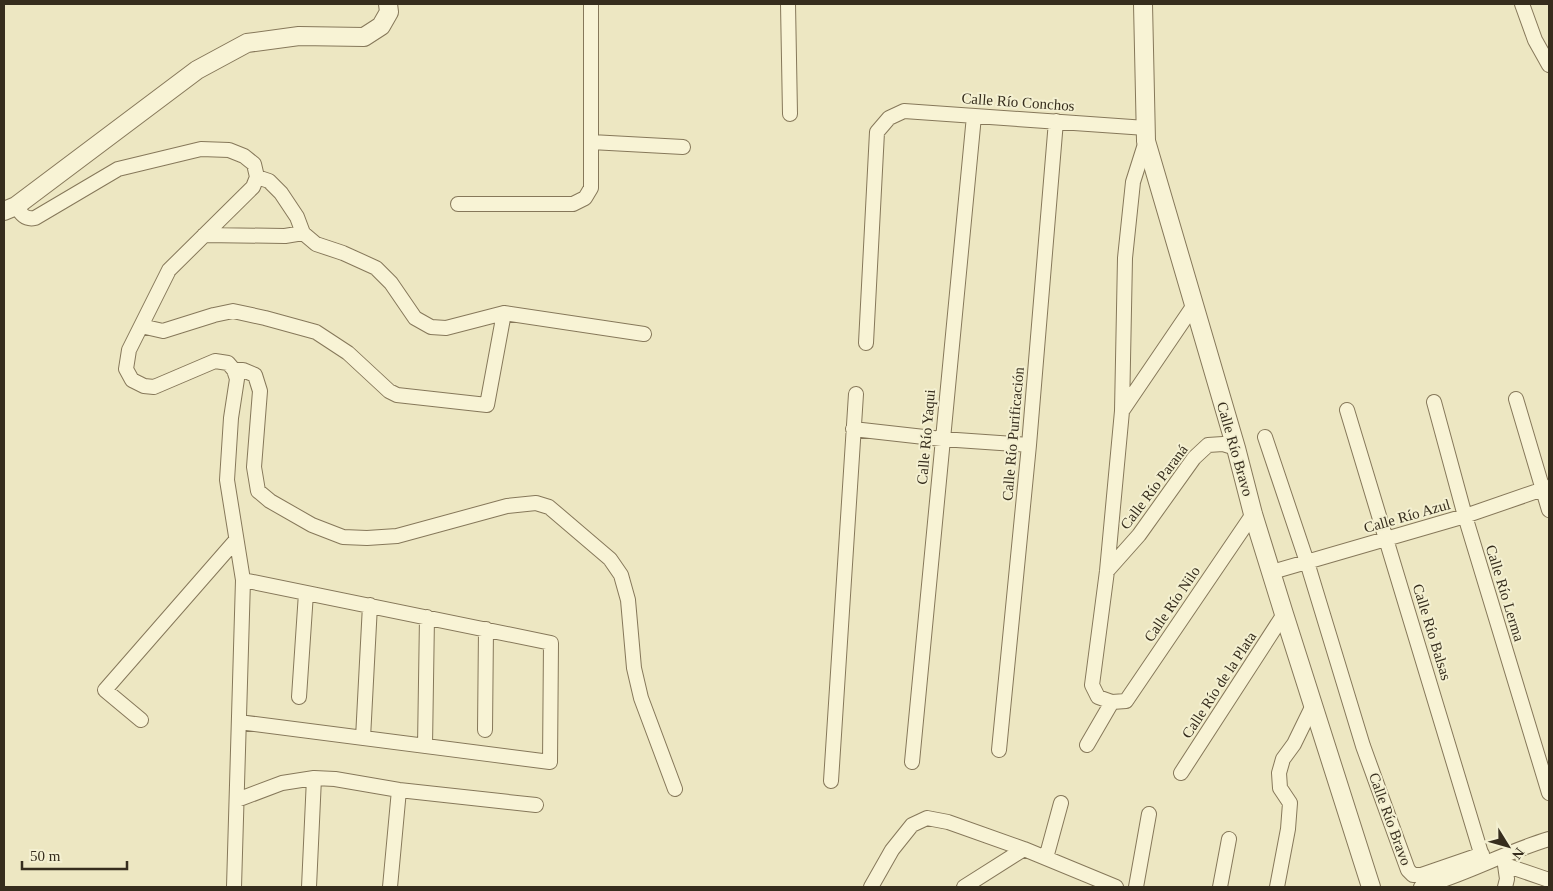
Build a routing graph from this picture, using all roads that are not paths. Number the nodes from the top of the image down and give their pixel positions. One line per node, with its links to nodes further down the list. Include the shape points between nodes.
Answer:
1 (388, 4): 15 (street, via 389,12 381,26 364,37 299,36 247,43 197,70)
2 (591, 4): 11 (street)
3 (788, 4): 7 (street)
4 (1143, 4): 10 (street, Calle Río Bravo)
5 (1522, 4): 6 (street)
6 (1549, 66)
7 (790, 114)
8 (974, 116): 9 (street, Calle Río Conchos); 22 (street, Calle Río Conchos, via 904,111 889,118 877,132); 31 (street, Calle Río Yaqui)
9 (1056, 121): 10 (street, Calle Río Conchos); 32 (street, Calle Río Purificación)
10 (1146, 135): 18 (street, Calle Río Bravo); 28 (street, via 1133,182 1125,258)
11 (591, 142): 12 (street); 14 (street, via 591,188 585,198 573,204)
12 (683, 147)
13 (257, 177): 15 (street, via 254,164 244,156 229,150 201,149 118,169 35,218 29,219); 16 (street, via 269,181 281,193); 17 (street, via 253,188)
14 (458, 204)
15 (10, 209)
16 (303, 232): 17 (street, via 285,236); 19 (street, via 316,244 376,268 392,283 415,318 430,327 446,328)
17 (204, 235): 20 (street, via 169,270)
18 (1194, 305): 28 (street); 33 (street, Calle Río Bravo)
19 (504, 313): 20 (street, via 487,405 397,395 348,353 316,332 241,312 214,315 163,331); 21 (street)
20 (141, 326): 23 (street, via 129,350 126,368 132,380 144,386 154,386 215,361 228,363)
21 (644, 334)
22 (866, 343)
23 (234, 370): 39 (street, via 237,379 227,480); 63 (street, via 255,376 260,391 254,467 258,490 270,501 312,525 343,538 397,536 507,506 536,502 549,507 610,559 621,575 628,600 634,668 641,698)
24 (856, 394): 29 (street)
25 (1516, 398): 34 (street)
26 (1434, 402): 37 (street, Calle Río Lerma)
27 (1347, 410): 38 (street, Calle Río Balsas)
28 (1122, 411): 41 (street)
29 (852, 430): 31 (street); 62 (street)
30 (1266, 437): 40 (street, Calle Río Bravo)
31 (942, 439): 32 (street); 59 (street, Calle Río Yaqui)
32 (1029, 445): 58 (street, Calle Río Purificación)
33 (1236, 448): 36 (street, Calle Río Bravo); 41 (street, Calle Río Paraná, via 1223,444 1208,445 1194,458 1139,535)
34 (1546, 487): 35 (street); 37 (street, Calle Río Azul)
35 (1549, 510)
36 (1253, 514): 42 (street, Calle Río Bravo); 50 (street, Calle Río Nilo, via 1126,701)
37 (1465, 516): 38 (street, Calle Río Azul); 65 (street, Calle Río Lerma)
38 (1387, 539): 40 (street, Calle Río Azul); 74 (street, Calle Río Balsas)
39 (236, 540): 43 (street); 52 (street, via 105,690)
40 (1307, 562): 42 (street, Calle Río Azul); 74 (street, Calle Río Bravo, via 1363,746 1408,870 1420,875)
41 (1107, 571): 50 (street, via 1092,685 1098,697)
42 (1272, 572): 46 (street, Calle Río Bravo)
43 (243, 580): 44 (street); 53 (street)
44 (306, 593): 45 (street); 49 (street)
45 (370, 605): 47 (street); 55 (street)
46 (1284, 614): 51 (street, Calle Río Bravo); 60 (street, Calle Río de la Plata)
47 (427, 617): 48 (street); 57 (street)
48 (486, 629): 54 (street); 57 (street, via 551,642 550,762)
49 (299, 696)
50 (1112, 702): 56 (street)
51 (1313, 705): 85 (street, via 1283,759 1279,773 1280,788 1290,803); 86 (street, Calle Río Bravo)
52 (141, 720)
53 (239, 722): 55 (street); 66 (street)
54 (485, 730)
55 (363, 738): 57 (street)
56 (1087, 745)
57 (425, 746)
58 (999, 750)
59 (912, 762)
60 (1181, 773)
61 (314, 778): 64 (street); 66 (street, via 282,783); 79 (street)
62 (831, 781)
63 (675, 789)
64 (399, 790): 68 (street); 80 (street)
65 (1549, 793)
66 (237, 800): 78 (street)
67 (1061, 803): 73 (street)
68 (536, 805)
69 (1149, 814): 83 (street)
70 (1229, 839): 84 (street)
71 (1549, 839): 75 (street)
72 (1024, 849): 73 (street); 81 (street, via 948,822 927,818 912,825 892,850); 82 (street)
73 (1046, 858): 77 (street)
74 (1483, 859): 75 (street); 87 (street, via 1446,880)
75 (1504, 860): 76 (street); 88 (street)
76 (1549, 880)
77 (1107, 886)
78 (234, 887)
79 (309, 887)
80 (390, 887)
81 (871, 887)
82 (964, 887)
83 (1136, 887)
84 (1220, 887)
85 (1277, 887)
86 (1371, 887)
87 (1421, 887)
88 (1505, 887)

